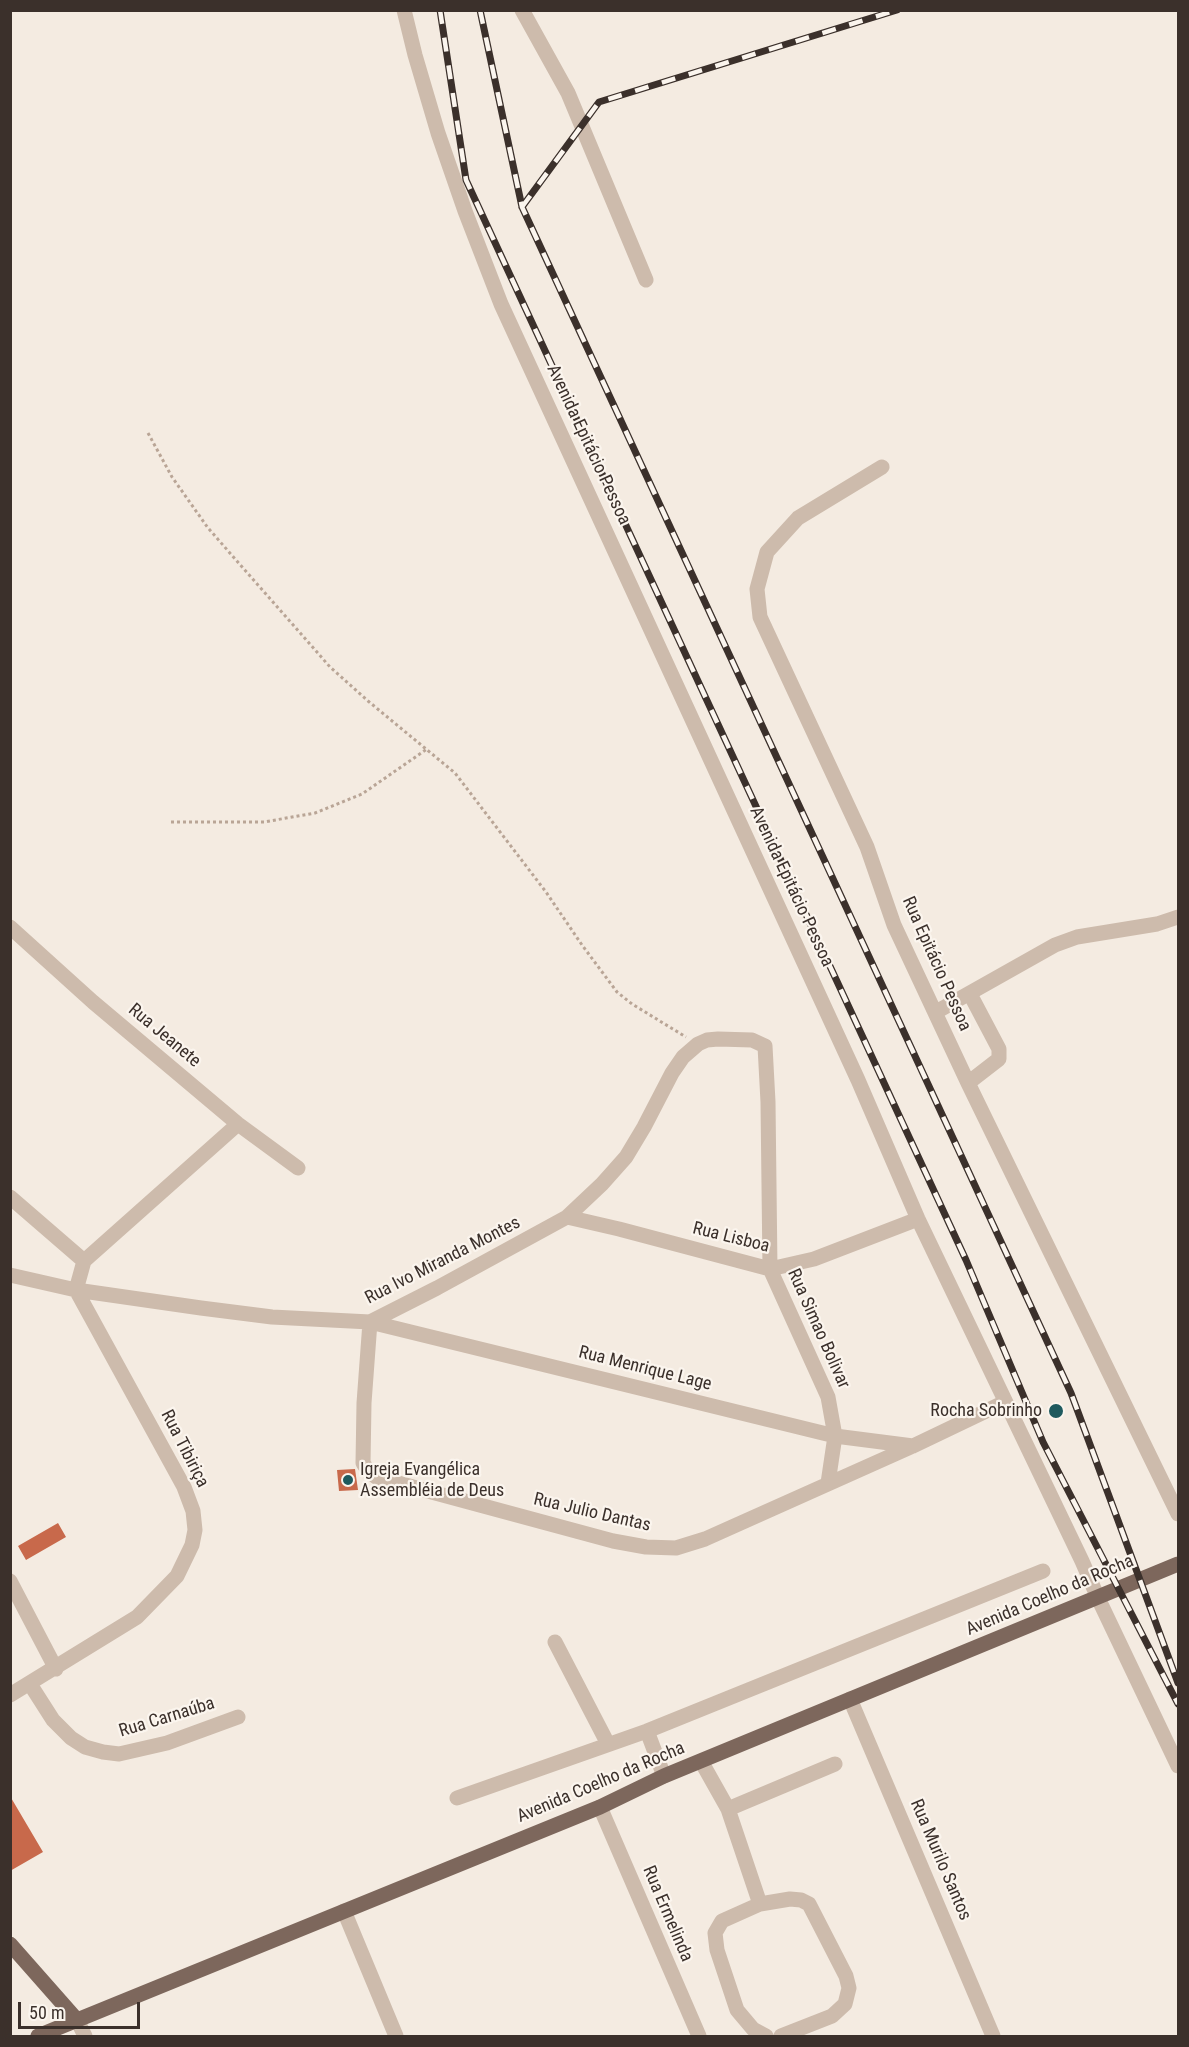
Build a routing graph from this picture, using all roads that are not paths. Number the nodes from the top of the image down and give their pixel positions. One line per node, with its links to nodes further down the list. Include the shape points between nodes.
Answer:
1 (404, 10): 15 (street, Avenida Epitácio Pessoa, via 438,133 501,304 858,1080)
2 (522, 10): 3 (street, via 568,93)
3 (646, 280)
4 (882, 467): 8 (street, Rua Epitácio Pessoa, via 798,518 767,552 757,589 760,616 867,847 894,925)
5 (1179, 917): 7 (street, via 1055,945)
6 (10, 927): 11 (street, Rua Jeanete)
7 (970, 993): 8 (street); 10 (street, via 999,1049 999,1059)
8 (936, 1012): 10 (street, Rua Epitácio Pessoa)
9 (765, 1046): 14 (street, Rua Ivo Miranda Montes, via 743,1039 698,1044 672,1073 626,1157); 17 (street, Rua Simao Bolivar)
10 (968, 1083): 25 (street, Rua Epitácio Pessoa)
11 (238, 1124): 12 (street, Rua Jeanete); 16 (street)
12 (298, 1168)
13 (10, 1197): 16 (street)
14 (567, 1217): 17 (street, Rua Lisboa); 20 (street, Rua Ivo Miranda Montes)
15 (918, 1219): 17 (street, Rua Lisboa, via 814,1259); 21 (street, Avenida Epitácio Pessoa)
16 (84, 1261): 19 (street)
17 (770, 1269): 22 (street, Rua Simao Bolivar, via 828,1397)
18 (10, 1275): 19 (street, Rua Ivo Miranda Montes)
19 (76, 1290): 20 (street, Rua Ivo Miranda Montes, via 272,1317); 31 (street, Rua Tibiriça, via 184,1487 193,1510 195,1530 184,1564 162,1592 137,1617)
20 (370, 1322): 22 (street, Rua Menrique Lage); 24 (street, Rua Julio Dantas, via 363,1463 376,1477 614,1541 676,1548 705,1539)
21 (1005, 1402): 23 (street, Rua Julio Dantas); 29 (street, Avenida Epitácio Pessoa)
22 (835, 1436): 23 (street, Rua Menrique Lage); 24 (street, Rua Simao Bolivar)
23 (913, 1446): 24 (street, Rua Julio Dantas)
24 (828, 1483)
25 (1179, 1514)
26 (1179, 1564): 29 (main road, Avenida Coelho da Rocha)
27 (1044, 1571): 36 (street)
28 (10, 1581): 31 (street)
29 (1098, 1598): 34 (main road, Avenida Coelho da Rocha); 40 (street, Avenida Epitácio Pessoa)
30 (555, 1642): 37 (street)
31 (56, 1669): 32 (street, Rua Tibiriça)
32 (30, 1684): 33 (street, Rua Tibiriça); 35 (street, Rua Carnaúba, via 53,1720 71,1738 103,1752 119,1754 167,1743)
33 (10, 1695)
34 (850, 1700): 38 (main road, Avenida Coelho da Rocha); 55 (street, Rua Murilo Santos)
35 (238, 1717)
36 (647, 1731): 37 (street); 41 (street)
37 (608, 1744): 42 (street)
38 (701, 1761): 41 (main road, Avenida Coelho da Rocha); 44 (street)
39 (835, 1764): 44 (street)
40 (1179, 1766)
41 (664, 1776): 43 (main road, Avenida Coelho da Rocha)
42 (457, 1798)
43 (600, 1807): 46 (main road, Avenida Coelho da Rocha); 52 (street, Rua Ermelinda)
44 (728, 1809): 45 (street)
45 (760, 1904): 53 (street, via 722,1921 715,1934 737,2010 753,2029); 54 (street, via 790,1899 809,1904 849,1988 845,2004 832,2016)
46 (344, 1911): 48 (main road, Avenida Coelho da Rocha); 51 (street)
47 (10, 1944): 48 (main road)
48 (77, 2020): 49 (main road, Avenida Coelho da Rocha); 50 (street)
49 (38, 2037)
50 (85, 2037)
51 (396, 2037)
52 (699, 2037)
53 (766, 2037)
54 (781, 2037)
55 (993, 2037)

